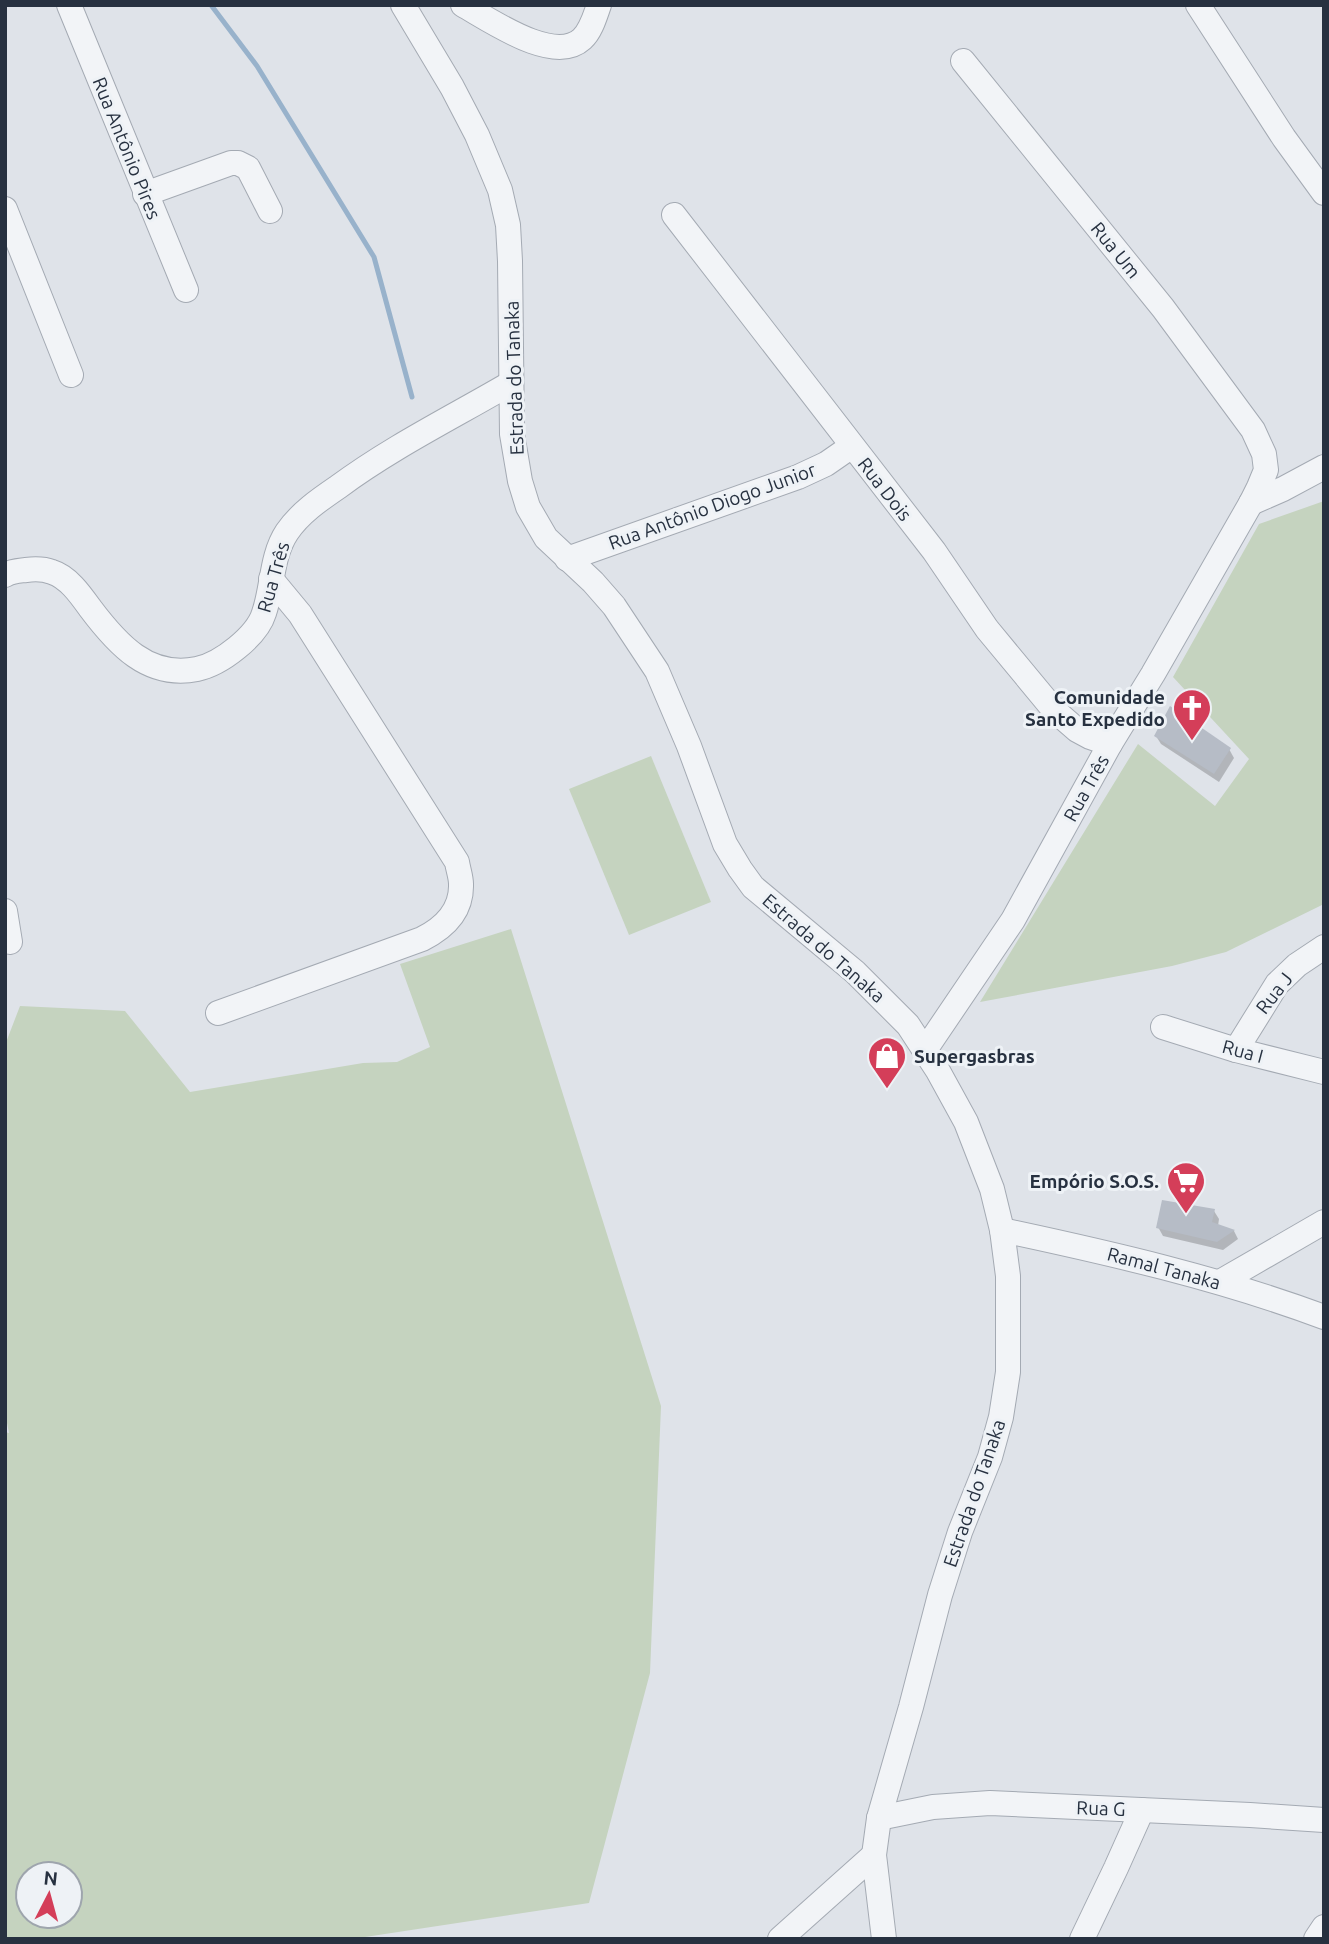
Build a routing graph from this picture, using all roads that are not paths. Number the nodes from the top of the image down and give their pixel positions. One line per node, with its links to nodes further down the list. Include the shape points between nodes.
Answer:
1 (69, 5): 8 (street, Rua Antônio Pires)
2 (403, 5): 14 (street, Estrada do Tanaka, via 478,135 499,190 508,225)
3 (463, 5): 4 (street, via 537,44 556,48 584,37)
4 (599, 5)
5 (1198, 5): 7 (street)
6 (963, 61): 16 (street, Rua Um, via 1163,308)
7 (1324, 193)
8 (145, 194): 10 (street, via 238,163 248,168); 12 (street, Rua Antônio Pires)
9 (5, 209): 13 (street)
10 (270, 211)
11 (674, 215): 15 (street, Rua Dois)
12 (186, 290)
13 (71, 374)
14 (511, 383): 19 (street, Estrada do Tanaka, via 512,434 528,507 546,538); 21 (street, Rua Três, via 366,466 309,507 279,547)
15 (852, 446): 19 (street, Rua Antônio Diogo Junior, via 798,477); 22 (street, Rua Dois, via 934,551 987,629 1054,710 1077,730)
16 (1261, 446): 18 (street, Rua Três, via 1266,470)
17 (1324, 467): 18 (street)
18 (1251, 503): 22 (street, Rua Três)
19 (567, 559): 28 (street, Estrada do Tanaka, via 614,606 657,671 725,844 753,887 855,972 908,1025)
20 (5, 575): 21 (street, Rua Três, via 34,569 67,580 131,654 154,667 174,671 198,669 221,660 243,644 264,616)
21 (271, 579): 26 (street, via 300,614 457,862 461,884 459,900 439,931)
22 (1110, 744): 28 (street, Rua Três, via 1013,919)
23 (5, 911): 24 (street)
24 (10, 942)
25 (1324, 947): 29 (street, Rua J, via 1277,984)
26 (218, 1013)
27 (1163, 1027): 29 (street, Rua I)
28 (925, 1050): 32 (street, Estrada do Tanaka, via 966,1122)
29 (1236, 1050): 30 (street, Rua I)
30 (1324, 1072)
31 (1324, 1222): 33 (street)
32 (1002, 1230): 33 (street, Ramal Tanaka); 36 (street, Estrada do Tanaka, via 1008,1276 1008,1372 1001,1417 940,1595)
33 (1220, 1282): 34 (street, Ramal Tanaka)
34 (1324, 1317)
35 (1142, 1810): 36 (street, Rua G, via 990,1803 933,1807); 37 (street, Rua G); 42 (street)
36 (879, 1818): 38 (street, Estrada do Tanaka)
37 (1324, 1820)
38 (874, 1855): 40 (street); 41 (street, Estrada do Tanaka)
39 (1324, 1927): 43 (street)
40 (780, 1939)
41 (884, 1939)
42 (1082, 1939)
43 (1316, 1939)

